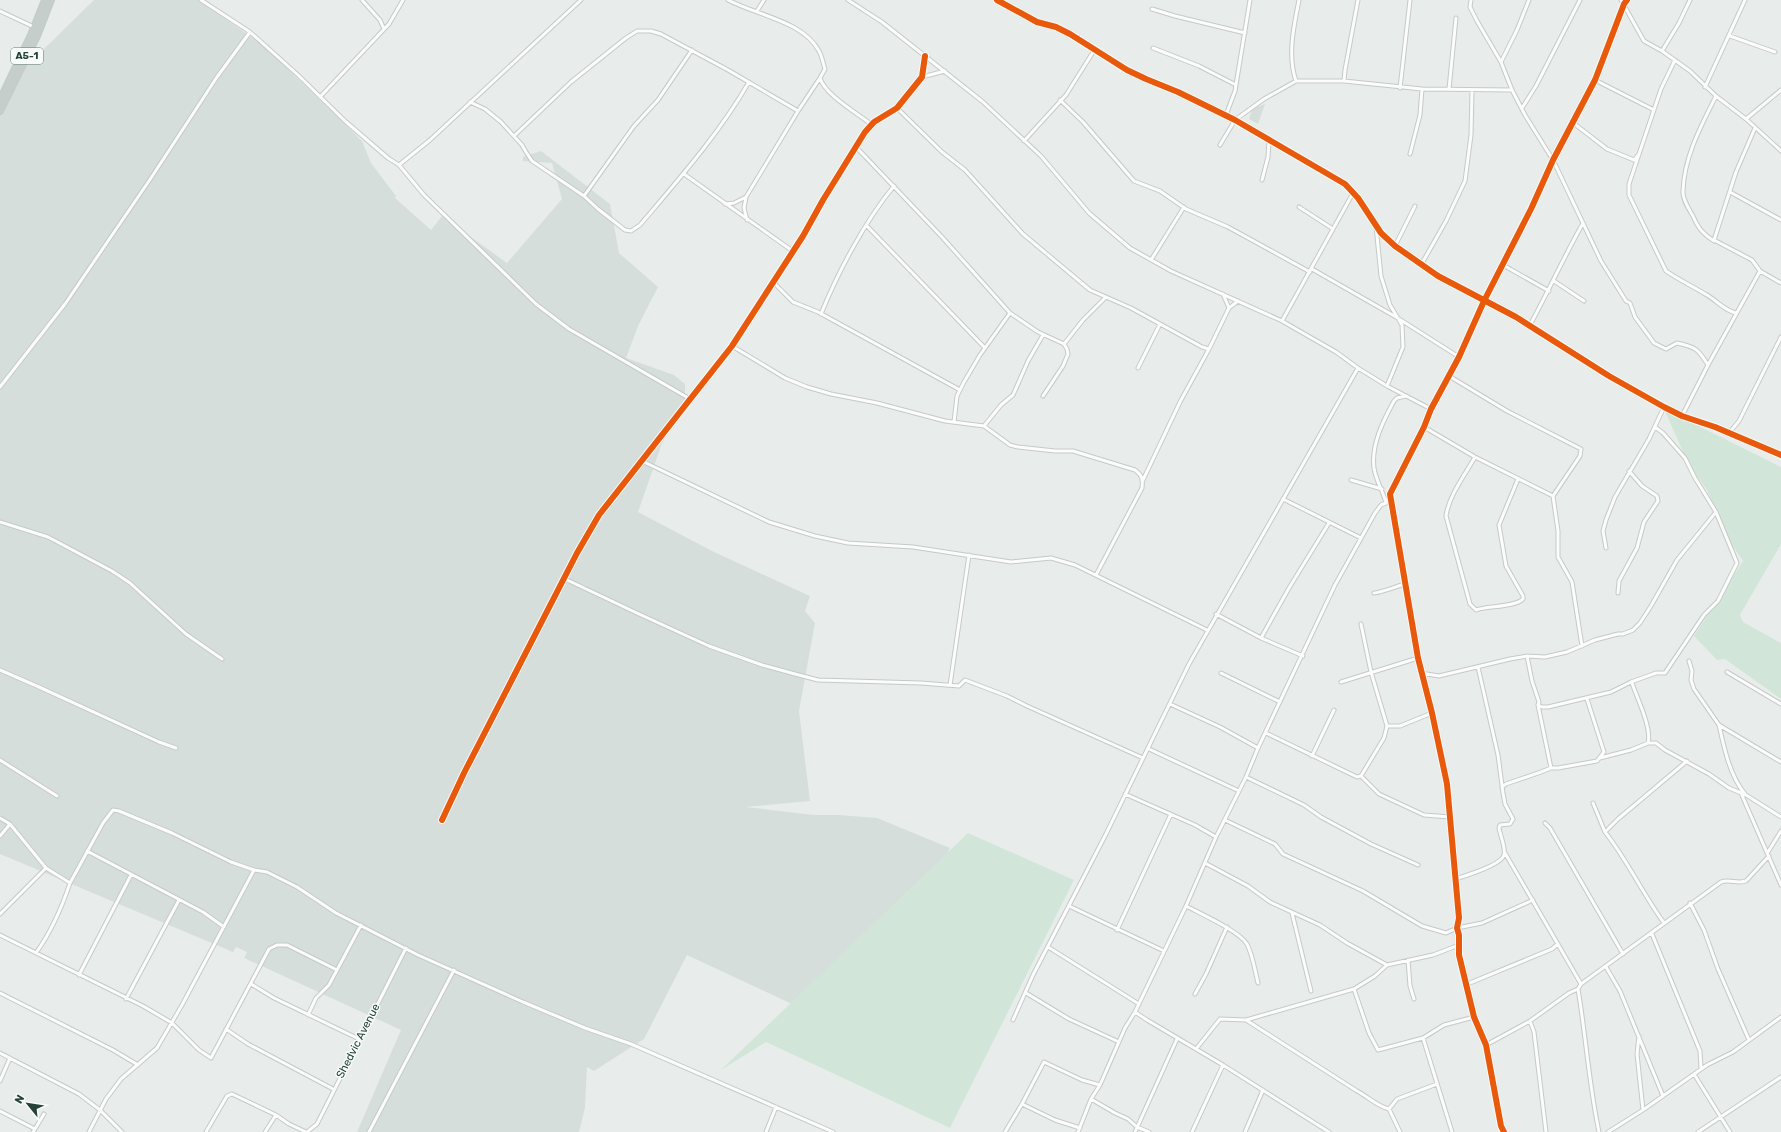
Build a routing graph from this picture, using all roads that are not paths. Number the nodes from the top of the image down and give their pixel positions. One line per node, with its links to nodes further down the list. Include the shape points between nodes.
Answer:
1 (45, 0): 27 (highway, A5-1)
2 (51, 0): 63 (highway, A5-1)
3 (201, 0): 29 (street)
4 (362, 0): 28 (street, via 380,20)
5 (404, 0): 28 (street)
6 (581, 0): 59 (street)
7 (728, 0): 25 (street)
8 (764, 0): 25 (street)
9 (848, 0): 37 (street, via 882,22)
10 (997, 0): 33 (street, via 1037,22 1056,27)
11 (1250, 0): 30 (street)
12 (1299, 0): 44 (street, via 1292,50 1292,72)
13 (1358, 0): 45 (street)
14 (1410, 0): 49 (street)
15 (1471, 0): 39 (street, via 1470,7)
16 (1529, 0): 39 (street)
17 (1580, 0): 61 (street)
18 (1621, 0): 22 (street)
19 (1627, 0): 22 (street)
20 (1690, 0): 35 (street, via 1680,22)
21 (1745, 0): 31 (street)
22 (1624, 4): 35 (street, via 1640,37); 43 (street)
23 (1152, 9): 30 (street)
24 (0, 11): 27 (street)
25 (757, 11): 42 (street, via 800,31 813,41 820,52 825,69)
26 (1456, 18): 51 (street)
27 (34, 27): 57 (highway, A5-1)
28 (384, 29): 56 (street)
29 (250, 32): 56 (street); 137 (street, via 208,89 65,304)
30 (1244, 33): 47 (street)
31 (1730, 36): 36 (street); 48 (street)
32 (1153, 48): 47 (street, via 1199,66)
33 (1095, 49): 58 (street, via 1070,90); 65 (street, via 1127,70)
34 (692, 50): 46 (street); 71 (street, via 661,34 637,31 571,82); 86 (street, via 658,100 634,126)
35 (1662, 50): 38 (street)
36 (1775, 52)
37 (925, 56): 40 (street); 41 (street)
38 (1675, 60): 48 (street); 62 (street)
39 (1501, 62): 53 (street)
40 (946, 71): 41 (street); 73 (street, via 993,110)
41 (922, 77): 60 (street)
42 (820, 78): 64 (street); 69 (street, via 829,93)
43 (1595, 80): 62 (street); 68 (street)
44 (1296, 81): 45 (street); 67 (street, via 1264,99)
45 (1344, 81): 49 (street)
46 (749, 82): 64 (street); 81 (street)
47 (1236, 85): 65 (street)
48 (1706, 87): 55 (street)
49 (1400, 88): 50 (street)
50 (1422, 89): 51 (street); 77 (street, via 1420,114)
51 (1450, 89): 52 (street)
52 (1472, 90): 53 (street); 105 (street, via 1466,181)
53 (1512, 90): 61 (street)
54 (1781, 90): 66 (street)
55 (1716, 96): 66 (street); 100 (street, via 1685,167 1683,191 1684,198 1704,235)
56 (320, 97): 80 (street)
57 (0, 100)
58 (1060, 100): 73 (street); 90 (street, via 1083,122 1134,181 1160,191)
59 (470, 102): 71 (street, via 490,113); 80 (street)
60 (897, 108): 69 (street); 113 (street, via 942,152 965,170 1036,246 1090,290)
61 (1522, 108): 79 (street)
62 (1654, 110): 78 (street)
63 (0, 111)
64 (798, 111): 87 (street)
65 (1226, 115): 67 (street)
66 (1746, 119): 70 (street)
67 (1235, 120): 72 (street); 74 (street)
68 (1572, 122): 78 (street, via 1607,149 1631,160); 79 (street)
69 (872, 125): 75 (street)
70 (1755, 128): 76 (street); 84 (street, via 1744,149)
71 (514, 136): 86 (street, via 532,160)
72 (1268, 140): 82 (street, via 1268,157); 85 (street, via 1345,184)
73 (1024, 141): 103 (street, via 1041,156 1098,222 1130,248)
74 (1220, 144)
75 (856, 147): 83 (street); 102 (street)
76 (1781, 151)
77 (1410, 154)
78 (1639, 154): 119 (street, via 1629,184 1629,195 1666,271)
79 (1553, 160): 94 (street); 104 (street)
80 (399, 165): 141 (street, via 424,195 536,304 569,329)
81 (684, 174): 86 (street, via 640,225 631,231 624,230); 88 (street)
82 (1262, 180)
83 (894, 186): 96 (street, via 882,200); 118 (street)
84 (1730, 192): 93 (street); 100 (street, via 1714,240)
85 (1353, 193): 95 (street); 97 (street)
86 (584, 196)
87 (746, 197): 88 (street, via 734,203); 92 (street, via 744,208)
88 (724, 204): 92 (street)
89 (1415, 206): 101 (street)
90 (1184, 207): 103 (street); 106 (street)
91 (1299, 207): 97 (street)
92 (747, 220): 102 (street)
93 (1781, 220)
94 (1583, 223): 108 (street); 132 (street, via 1602,261 1626,301 1630,303 1635,317 1654,343 1666,349 1677,343 1687,345 1699,351)
95 (1375, 224): 98 (street); 99 (street)
96 (867, 226): 120 (street, via 839,274); 129 (street)
97 (1333, 229): 106 (street)
98 (1381, 233): 99 (street); 101 (street)
99 (1377, 242): 121 (street, via 1382,276)
100 (1718, 243): 107 (street, via 1752,260)
101 (1395, 246): 105 (street)
102 (794, 252): 109 (street)
103 (1150, 260): 112 (street)
104 (1503, 265): 111 (street); 115 (street)
105 (1421, 266): 115 (street)
106 (1311, 271): 121 (street); 122 (street)
107 (1760, 271): 110 (street); 119 (street)
108 (1554, 281): 111 (street); 116 (street)
109 (774, 283): 120 (street, via 793,302); 128 (street)
110 (1781, 283)
111 (1549, 291): 124 (street)
112 (1223, 294): 114 (street); 117 (street)
113 (1106, 298): 123 (street); 127 (street, via 1083,320)
114 (1238, 301): 117 (street); 122 (street)
115 (1484, 301): 124 (street, via 1516,317); 131 (street)
116 (1584, 301)
117 (1229, 308): 130 (street)
118 (1010, 313): 125 (street); 129 (street)
119 (1736, 313): 132 (street)
120 (821, 314): 138 (street)
121 (1396, 317): 131 (street); 136 (street, via 1402,325 1402,347)
122 (1282, 321): 134 (street, via 1336,352)
123 (1160, 324): 130 (street); 133 (street)
124 (1529, 327): 142 (street)
125 (1043, 335): 127 (street); 146 (street, via 1013,394)
126 (1781, 337): 149 (street, via 1745,410)
127 (1064, 344): 139 (street, via 1068,354)
128 (732, 346): 141 (street); 145 (street, via 785,378 807,387)
129 (985, 348): 138 (street)
130 (1209, 349): 155 (street)
131 (1458, 357): 135 (street)
132 (1708, 366): 144 (street)
133 (1138, 368)
134 (1358, 368): 136 (street); 160 (street)
135 (1448, 376): 143 (street); 159 (street, via 1507,411 1581,449 1580,456)
136 (1387, 386): 140 (street)
137 (0, 387)
138 (960, 390): 145 (street)
139 (1043, 396)
140 (1406, 396): 143 (street); 157 (street, via 1394,401 1379,435 1374,454 1374,469)
141 (690, 398): 152 (street)
142 (1664, 407): 144 (street); 148 (street)
143 (1431, 409): 147 (street)
144 (1682, 416): 149 (street)
145 (954, 422): 146 (street)
146 (984, 426): 155 (street, via 1010,445 1073,451 1134,470 1140,474)
147 (1424, 427): 151 (street); 158 (street)
148 (1654, 427): 153 (street); 162 (street, via 1663,433 1685,458)
149 (1730, 433): 150 (street)
150 (1781, 455)
151 (1475, 457): 154 (street); 154 (street, via 1454,493 1446,516 1470,604 1476,610 1482,607 1518,604 1523,599 1506,566 1499,525)
152 (642, 461): 167 (street, via 769,522 794,531 848,543 913,547); 169 (street, via 599,515)
153 (1629, 471): 166 (street, via 1606,520 1603,531); 172 (street, via 1642,486 1657,496 1658,502 1644,522 1637,548 1619,582)
154 (1518, 479): 159 (street)
155 (1142, 480): 168 (street, via 1142,488)
156 (1352, 480): 157 (street)
157 (1382, 489): 161 (street)
158 (1390, 494): 161 (street); 170 (street)
159 (1553, 496): 177 (street, via 1558,531 1558,556 1572,582)
160 (1283, 499): 164 (street); 173 (street)
161 (1386, 503): 165 (street, via 1375,513)
162 (1716, 512): 177 (street, via 1677,560 1651,606 1633,630); 190 (street, via 1737,563 1718,601 1704,615 1665,673 1656,673)
163 (0, 522): 181 (street, via 48,537 112,571 130,583 186,634)
164 (1328, 523): 165 (street); 176 (street)
165 (1361, 538): 178 (street, via 1335,585)
166 (1606, 548)
167 (969, 555): 168 (street, via 1011,562 1051,558 1074,565); 191 (street)
168 (1096, 576): 175 (street)
169 (565, 579): 191 (street, via 709,646 762,665 818,680 921,682); 226 (street)
170 (1405, 584): 171 (street); 180 (street)
171 (1374, 593)
172 (1618, 593)
173 (1216, 614): 175 (street); 176 (street)
174 (1361, 624): 186 (street)
175 (1207, 630): 194 (street)
176 (1261, 638): 178 (street)
177 (1582, 646): 179 (street, via 1545,657)
178 (1303, 656): 193 (street)
179 (1527, 656): 183 (street); 196 (street)
180 (1418, 658): 186 (street); 188 (street)
181 (222, 659)
182 (1689, 661): 199 (street, via 1694,689)
183 (1478, 667): 188 (street, via 1439,676); 215 (street, via 1498,755)
184 (0, 670): 203 (street)
185 (1221, 672): 193 (street)
186 (1371, 672): 189 (street); 200 (street)
187 (1727, 672): 195 (street)
188 (1421, 673): 198 (street)
189 (1341, 682)
190 (1632, 683): 192 (street); 202 (street, via 1650,738)
191 (950, 686): 207 (street, via 959,686 965,680 1007,696)
192 (1587, 698): 196 (street, via 1542,708); 208 (street, via 1604,752)
193 (1280, 702): 201 (street)
194 (1170, 704): 204 (street); 205 (street)
195 (1781, 704)
196 (1538, 705): 212 (street)
197 (1334, 710): 206 (street)
198 (1432, 712): 200 (street, via 1400,726); 223 (street, via 1447,784)
199 (1719, 725): 211 (street); 220 (street, via 1727,757)
200 (1387, 726): 213 (street, via 1384,738)
201 (1266, 733): 204 (street); 206 (street)
202 (1648, 743): 208 (street); 210 (street, via 1656,743)
203 (176, 748)
204 (1258, 748): 214 (street)
205 (1148, 749): 207 (street); 216 (street)
206 (1312, 756): 213 (street, via 1357,777)
207 (1143, 758): 218 (street)
208 (1600, 758): 212 (street)
209 (0, 760): 219 (street)
210 (1687, 761): 217 (street); 231 (street)
211 (1781, 762)
212 (1551, 768): 215 (street)
213 (1361, 776): 223 (street, via 1379,794 1424,815)
214 (1246, 777): 216 (street); 238 (street, via 1304,804 1321,817 1371,844)
215 (1502, 787): 235 (street, via 1505,804 1513,819 1510,824 1500,825 1499,828)
216 (1239, 791): 227 (street)
217 (1740, 793): 220 (street); 236 (street)
218 (1125, 794): 222 (street); 248 (street)
219 (57, 796)
220 (1746, 796): 224 (street)
221 (1593, 803): 231 (street)
222 (1171, 814): 233 (street, via 1195,824); 257 (street)
223 (1450, 817): 242 (street)
224 (1781, 817)
225 (0, 818): 229 (street)
226 (442, 820)
227 (1225, 820): 233 (street); 256 (street, via 1275,844 1283,854 1363,891 1422,926 1446,933)
228 (1545, 823): 266 (street)
229 (10, 824): 232 (street); 239 (street)
230 (1781, 831): 236 (street)
231 (1605, 832): 252 (street, via 1626,860 1645,897)
232 (0, 836)
233 (1216, 837): 237 (street)
234 (87, 851): 240 (street, via 113,810 147,822 230,862); 241 (street); 243 (street)
235 (1505, 853): 242 (street, via 1502,859 1477,872); 246 (street)
236 (1768, 854): 244 (street); 247 (street, via 1746,881 1742,883 1725,880)
237 (1205, 863): 249 (street); 250 (street)
238 (1418, 865)
239 (46, 868): 243 (street); 251 (street)
240 (254, 870): 253 (street, via 267,872); 254 (street)
241 (131, 875): 245 (street); 272 (street)
242 (1455, 879): 256 (street, via 1459,918)
243 (70, 883): 265 (street, via 47,935)
244 (1781, 885)
245 (179, 900): 254 (street, via 203,912); 283 (street)
246 (1533, 900): 256 (street, via 1482,923); 260 (street)
247 (1690, 903): 252 (street); 299 (street, via 1707,937)
248 (1069, 906): 257 (street); 262 (street)
249 (1186, 906): 255 (street); 264 (street)
250 (1292, 913): 268 (street, via 1320,925); 279 (street)
251 (0, 914)
252 (1664, 923): 258 (street)
253 (361, 925): 263 (street); 270 (street)
254 (224, 927): 293 (street)
255 (1227, 927): 273 (street, via 1247,945); 282 (street)
256 (1457, 928): 261 (street)
257 (1117, 930): 264 (street)
258 (1652, 934): 266 (street); 307 (street, via 1700,1051)
259 (0, 935): 265 (street)
260 (1558, 944): 275 (street); 276 (street, via 1552,949)
261 (1459, 945): 267 (street, via 1433,955); 276 (street)
262 (1048, 947): 281 (street); 285 (street)
263 (406, 948): 271 (street); 297 (street, Shedvic Avenue)
264 (1164, 952): 285 (street)
265 (36, 953): 272 (street)
266 (1623, 954): 269 (street)
267 (1408, 960): 268 (street); 284 (street)
268 (1387, 965): 277 (street)
269 (1606, 967): 275 (street); 295 (street, via 1617,983)
270 (337, 970): 274 (street, via 287,945 277,945 269,949); 287 (street, via 329,985 316,998)
271 (454, 970): 318 (street, via 523,1002 631,1044); 334 (street)
272 (79, 975): 283 (street)
273 (1258, 983)
274 (251, 984): 287 (street); 294 (street)
275 (1581, 984): 278 (street)
276 (1465, 985): 288 (street)
277 (1354, 989): 291 (street); 296 (street, via 1369,1033 1378,1050)
278 (1578, 989): 292 (street); 348 (street, via 1593,1105)
279 (1311, 991)
280 (0, 993): 305 (street)
281 (1026, 993): 290 (street); 300 (street, via 1070,1019)
282 (1195, 994)
283 (126, 999): 293 (street)
284 (1414, 999)
285 (1139, 1004): 286 (street)
286 (1135, 1012): 298 (street); 300 (street)
287 (308, 1015): 297 (street)
288 (1474, 1017): 296 (street, via 1444,1025); 301 (street)
289 (1781, 1017): 299 (street)
290 (1013, 1020)
291 (1246, 1020): 302 (street, via 1220,1019); 319 (street, via 1356,1091)
292 (1530, 1021): 301 (street); 347 (street, via 1534,1032)
293 (172, 1023): 294 (street, via 199,1050 212,1058); 305 (street, via 157,1048)
294 (226, 1029): 313 (street, via 248,1044)
295 (1639, 1035): 315 (street); 321 (street, via 1637,1054)
296 (1423, 1038): 311 (street)
297 (359, 1039): 313 (street, Shedvic Avenue)
298 (1178, 1039): 302 (street); 326 (street)
299 (1749, 1040): 307 (street, via 1733,1052)
300 (1119, 1042): 312 (street)
301 (1486, 1045): 346 (street)
302 (1196, 1049): 306 (street)
303 (0, 1053): 304 (street)
304 (10, 1058): 310 (street); 320 (street, via 79,1094)
305 (138, 1065): 320 (street, via 121,1079)
306 (1223, 1065): 314 (street); 341 (street)
307 (1701, 1068): 308 (street)
308 (1694, 1074): 315 (street); 325 (street)
309 (1781, 1077): 325 (street)
310 (0, 1081)
311 (1438, 1084): 319 (street, via 1397,1099); 345 (street)
312 (1100, 1085): 316 (street); 317 (street, via 1082,1080 1044,1062)
313 (333, 1089): 333 (street, Shedvic Avenue, via 317,1124)
314 (1262, 1090): 342 (street); 343 (street)
315 (1663, 1096): 321 (street)
316 (1091, 1099): 326 (street, via 1128,1119); 327 (street)
317 (1022, 1104): 327 (street, via 1055,1120); 337 (street)
318 (776, 1107): 335 (street); 336 (street)
319 (1389, 1109): 344 (street)
320 (100, 1110): 329 (street); 330 (street)
321 (1643, 1110): 349 (street)
322 (0, 1111): 328 (street)
323 (44, 1114): 328 (street)
324 (276, 1115): 331 (street, Shedvic Avenue, via 232,1094 227,1096); 332 (street); 333 (street, Shedvic Avenue)
325 (1721, 1116): 350 (street); 351 (street)
326 (1137, 1127): 339 (street); 340 (street)
327 (1080, 1128): 338 (street)
328 (34, 1130)
329 (89, 1132)
330 (122, 1132)
331 (206, 1132)
332 (266, 1132)
333 (307, 1132)
334 (369, 1132)
335 (766, 1132)
336 (834, 1132)
337 (1005, 1132)
338 (1078, 1132)
339 (1134, 1132)
340 (1149, 1132)
341 (1192, 1132)
342 (1245, 1132)
343 (1329, 1132)
344 (1400, 1132)
345 (1452, 1132)
346 (1504, 1132)
347 (1546, 1132)
348 (1599, 1132)
349 (1608, 1132)
350 (1698, 1132)
351 (1730, 1132)

